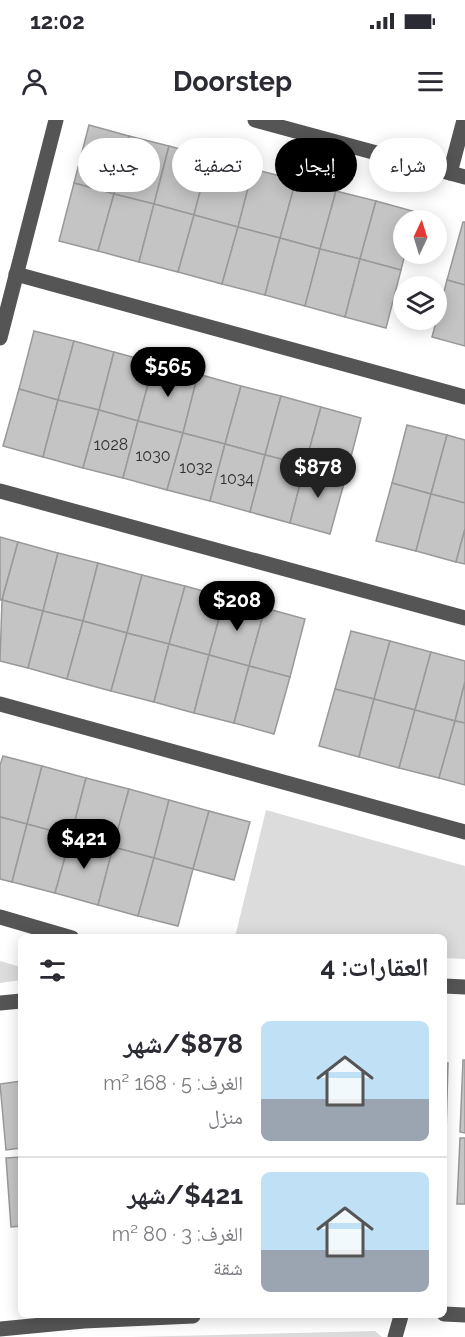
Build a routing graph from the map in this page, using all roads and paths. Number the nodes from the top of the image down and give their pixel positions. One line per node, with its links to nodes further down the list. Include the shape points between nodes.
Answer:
1 (56, 120): 6 (street)
2 (255, 120): 4 (street)
3 (464, 120): 4 (street)
4 (450, 173): 5 (street)
5 (465, 177)
6 (16, 274): 7 (street); 8 (street)
7 (0, 338)
8 (465, 397)
9 (0, 491): 10 (street)
10 (465, 618)
11 (0, 704): 12 (street)
12 (465, 832)
13 (0, 917): 14 (street)
14 (58, 934)
15 (447, 986): 16 (street)
16 (465, 987)
17 (18, 1001): 18 (street)
18 (0, 1003)
19 (447, 1314): 20 (street)
20 (465, 1315)
21 (149, 1318): 23 (street)
22 (400, 1318): 24 (street)
23 (0, 1329)
24 (395, 1337)

